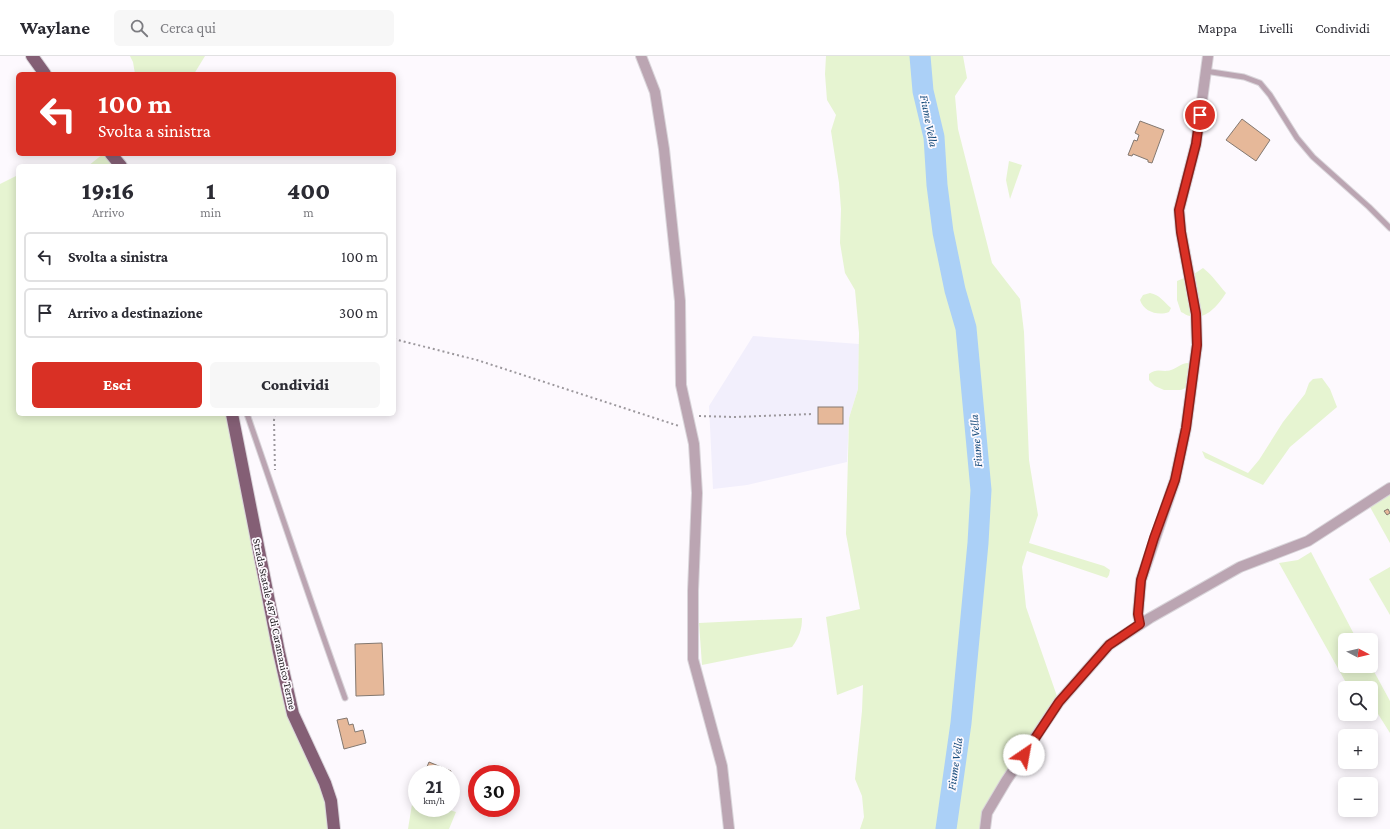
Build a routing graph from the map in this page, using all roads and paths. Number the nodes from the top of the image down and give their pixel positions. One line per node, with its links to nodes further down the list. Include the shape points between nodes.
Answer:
1 (32, 56): 5 (main road)
2 (641, 56): 14 (street, via 655,92 664,148 680,301 681,385)
3 (1208, 56): 4 (street)
4 (1205, 71): 8 (lane, via 1244,77 1260,83 1313,157); 18 (street, via 1196,144 1179,210 1196,314 1197,345 1186,428 1175,480 1141,580 1138,614)
5 (44, 72)
6 (113, 156): 7 (main road)
7 (119, 164)
8 (1390, 228)
9 (396, 340): 15 (path, via 477,360)
10 (813, 414): 14 (path, via 735,418)
11 (232, 416): 20 (main road, Strada Statale 487 di Caramanico Terme, via 293,714 325,783 331,801)
12 (248, 416): 17 (lane)
13 (275, 416): 17 (path)
14 (688, 416): 15 (street)
15 (691, 430): 21 (street, via 697,493 693,659 722,766)
16 (1390, 488): 18 (street, via 1308,542 1240,567)
17 (274, 490): 19 (lane)
18 (1140, 624): 22 (street, via 1109,645 1059,702 987,813)
19 (345, 698)
20 (334, 829)
21 (729, 829)
22 (984, 829)

